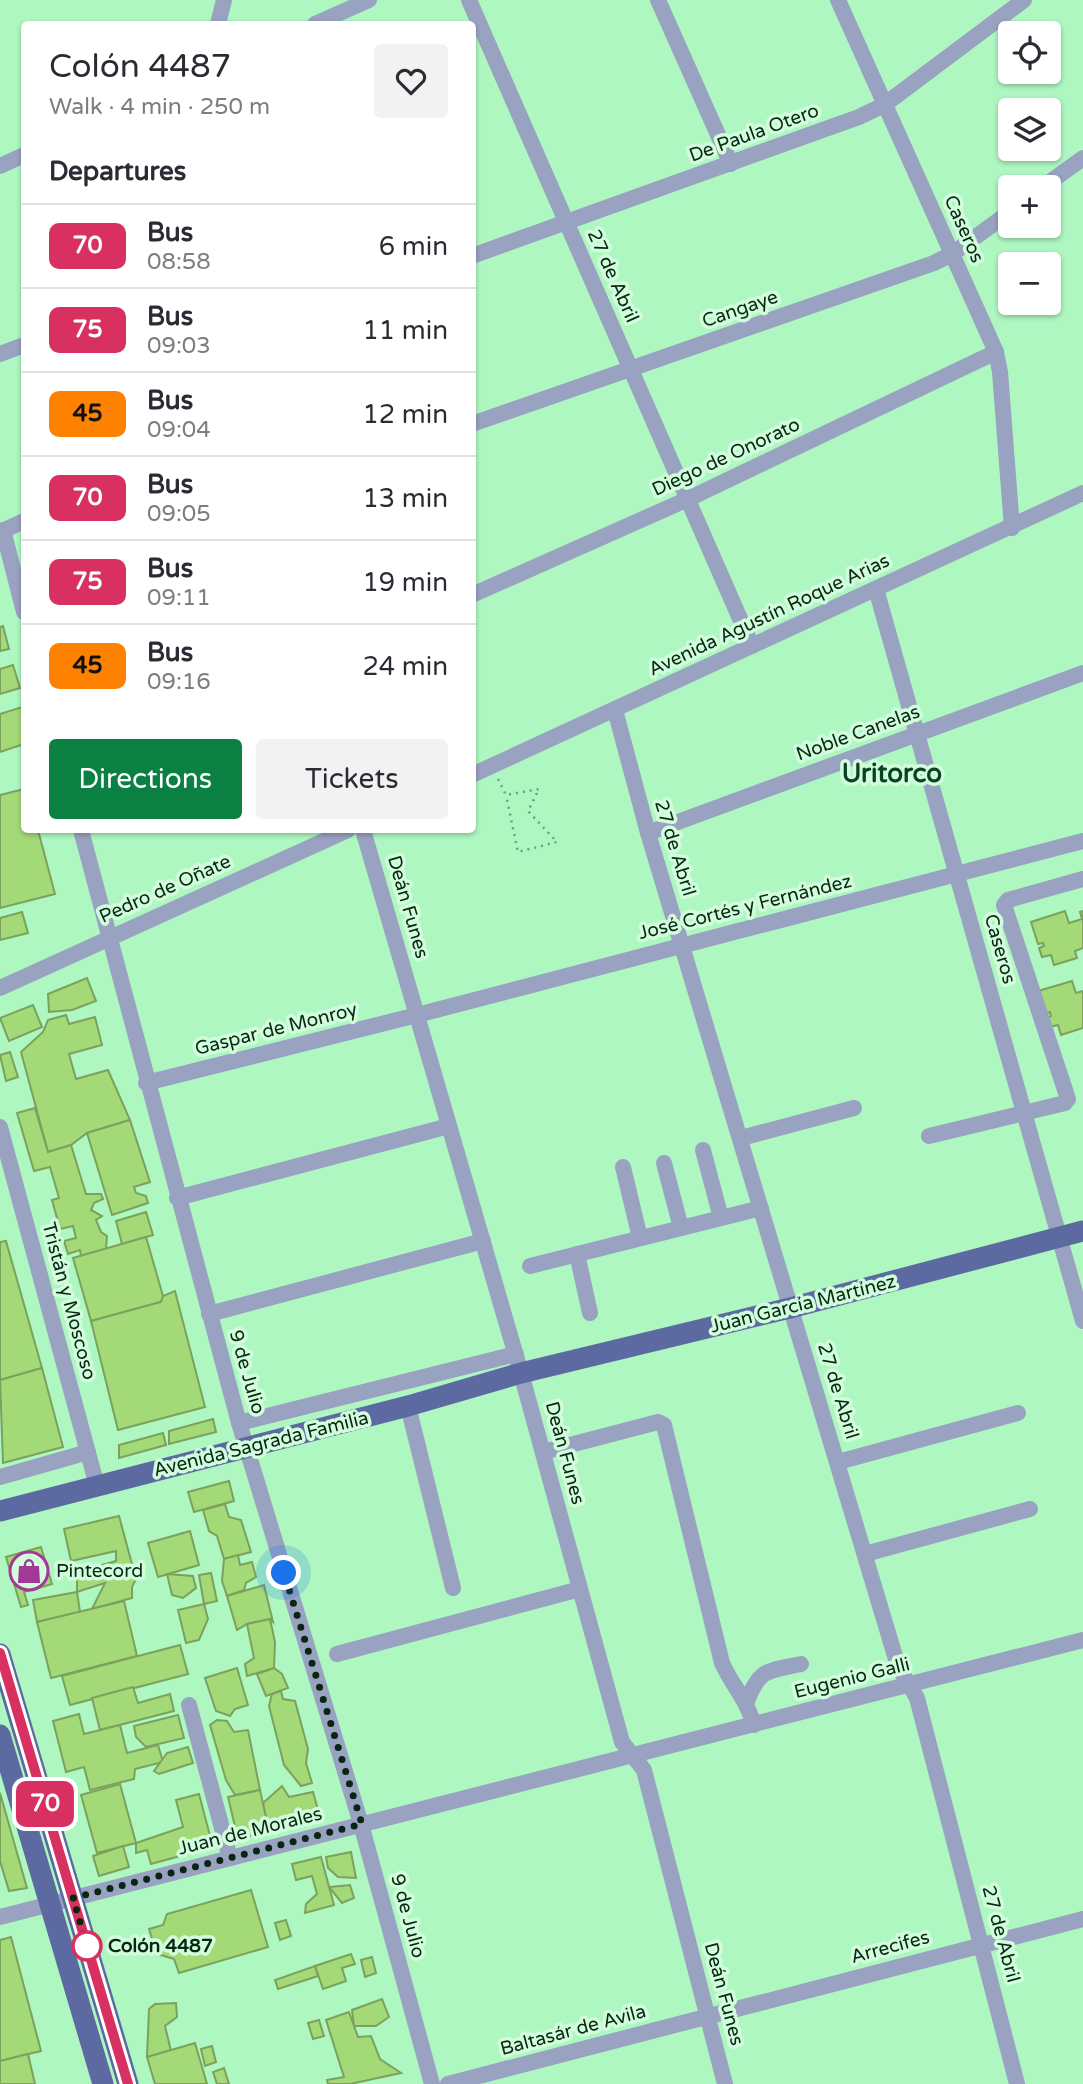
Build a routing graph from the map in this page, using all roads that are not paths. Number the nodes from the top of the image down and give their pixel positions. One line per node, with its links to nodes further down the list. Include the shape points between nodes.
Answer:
1 (223, 0): 7 (street)
2 (369, 0): 8 (street)
3 (469, 0): 16 (street, 27 de Abril)
4 (659, 0): 12 (street)
5 (838, 0): 9 (street, Caseros)
6 (1024, 0): 9 (street, De Paula Otero)
7 (219, 21)
8 (322, 21)
9 (884, 105): 12 (street, De Paula Otero); 17 (street, Caseros)
10 (21, 156): 13 (street)
11 (1083, 158): 14 (street)
12 (731, 164): 16 (street, De Paula Otero)
13 (0, 166)
14 (1060, 175)
15 (998, 221): 17 (street, Cangaye)
16 (567, 223): 18 (street, De Paula Otero); 22 (street, 27 de Abril)
17 (952, 254): 20 (street, Caseros); 22 (street, Cangaye)
18 (476, 255)
19 (21, 346): 21 (street)
20 (996, 352): 25 (street, Diego de Onorato); 27 (street, Caseros)
21 (0, 354)
22 (631, 369): 23 (street, Cangaye); 25 (street, 27 de Abril)
23 (476, 423)
24 (1083, 493): 27 (street, Avenida Agustín Roque Arias)
25 (688, 499): 30 (street, Diego de Onorato); 32 (street, 27 de Abril)
26 (21, 522): 28 (street)
27 (1012, 528): 29 (street, Avenida Agustín Roque Arias)
28 (2, 531): 31 (street)
29 (876, 589): 32 (street, Avenida Agustín Roque Arias); 35 (street, Caseros)
30 (476, 593)
31 (21, 601)
32 (752, 646): 34 (street, Avenida Agustín Roque Arias)
33 (1083, 673): 35 (street, Noble Canelas)
34 (615, 710): 36 (street, Avenida Agustín Roque Arias); 40 (street, 27 de Abril)
35 (917, 733): 40 (street, Noble Canelas); 42 (street, Caseros)
36 (476, 773)
37 (81, 833): 44 (street, 9 de Julio)
38 (341, 833): 44 (street, Pedro de Oñate)
39 (364, 833): 47 (street, Deán Funes)
40 (648, 833): 45 (street, 27 de Abril)
41 (1083, 841): 42 (street, José Cortés y Fernández)
42 (957, 875): 45 (street, José Cortés y Fernández); 50 (street, Caseros)
43 (1083, 879): 50 (street, via 1004,905 1068,1099)
44 (108, 937): 46 (street, Pedro de Oñate); 48 (street, 9 de Julio)
45 (682, 944): 47 (street, José Cortés y Fernández); 54 (street, 27 de Abril)
46 (0, 988)
47 (417, 1016): 48 (street, Gaspar de Monroy); 51 (street, Deán Funes)
48 (146, 1083): 58 (street, 9 de Julio)
49 (853, 1108): 54 (street)
50 (1024, 1113): 53 (street); 63 (street, Caseros)
51 (449, 1126): 58 (street); 65 (street, Deán Funes)
52 (0, 1127): 77 (street, Tristán y Moscoso)
53 (929, 1136)
54 (741, 1138): 59 (street, 27 de Abril)
55 (703, 1150): 60 (street)
56 (664, 1163): 61 (street)
57 (623, 1167): 64 (street)
58 (177, 1199): 70 (street, 9 de Julio)
59 (761, 1208): 60 (street); 68 (street, 27 de Abril)
60 (721, 1218): 61 (street)
61 (681, 1228): 64 (street)
62 (1083, 1231): 63 (main road, Juan García Martínez)
63 (1059, 1237): 68 (main road, Juan García Martínez); 71 (street, Caseros)
64 (640, 1238): 66 (street)
65 (483, 1241): 70 (street); 72 (street, Deán Funes)
66 (577, 1254): 67 (street); 69 (street)
67 (530, 1266)
68 (790, 1308): 72 (main road, Juan García Martínez); 79 (street, 27 de Abril)
69 (590, 1312)
70 (209, 1314): 75 (street, 9 de Julio)
71 (1083, 1321)
72 (519, 1364): 73 (main road, Avenida Sagrada Familia); 75 (street); 78 (street, Deán Funes)
73 (408, 1406): 76 (main road, Avenida Sagrada Familia); 85 (street)
74 (1018, 1413): 79 (street)
75 (239, 1423): 76 (street, 9 de Julio)
76 (246, 1447): 81 (main road, Avenida Sagrada Familia); 97 (street, 9 de Julio)
77 (88, 1452): 80 (street); 81 (street, Tristán y Moscoso)
78 (543, 1452): 86 (street, Deán Funes); 92 (street, via 658,1422 664,1425 722,1663)
79 (838, 1462): 84 (street, 27 de Abril)
80 (0, 1477)
81 (97, 1486): 83 (main road, Avenida Sagrada Familia)
82 (1030, 1508): 84 (street)
83 (0, 1511)
84 (865, 1554): 91 (street, 27 de Abril, via 898,1666)
85 (453, 1588)
86 (580, 1589): 89 (street); 96 (street, Deán Funes, via 622,1742)
87 (1083, 1640): 91 (street, Eugenio Galli)
88 (0, 1654): 99 (main road)
89 (337, 1654)
90 (801, 1664): 92 (street, via 765,1671 755,1679)
91 (909, 1685): 94 (street, Eugenio Galli); 103 (street, 27 de Abril, via 917,1698)
92 (747, 1701): 94 (street)
93 (189, 1705): 98 (street)
94 (754, 1725): 96 (street, Eugenio Galli)
95 (0, 1735): 100 (main road)
96 (632, 1757): 97 (street, Juan de Morales); 104 (street, Deán Funes, via 644,1770)
97 (362, 1824): 98 (street, Juan de Morales); 107 (street, 9 de Julio)
98 (230, 1857): 99 (street, Juan de Morales)
99 (73, 1898): 100 (street, Juan de Morales); 106 (main road)
100 (50, 1904): 101 (street, Juan de Morales); 105 (main road)
101 (0, 1917)
102 (1083, 1919): 103 (street, Arrecifes)
103 (983, 1945): 104 (street, Arrecifes); 110 (street, 27 de Abril)
104 (709, 2016): 108 (street, Baltasár de Avila); 109 (street, Deán Funes)
105 (103, 2084)
106 (128, 2084)
107 (432, 2084)
108 (449, 2084)
109 (726, 2084)
110 (1017, 2084)

